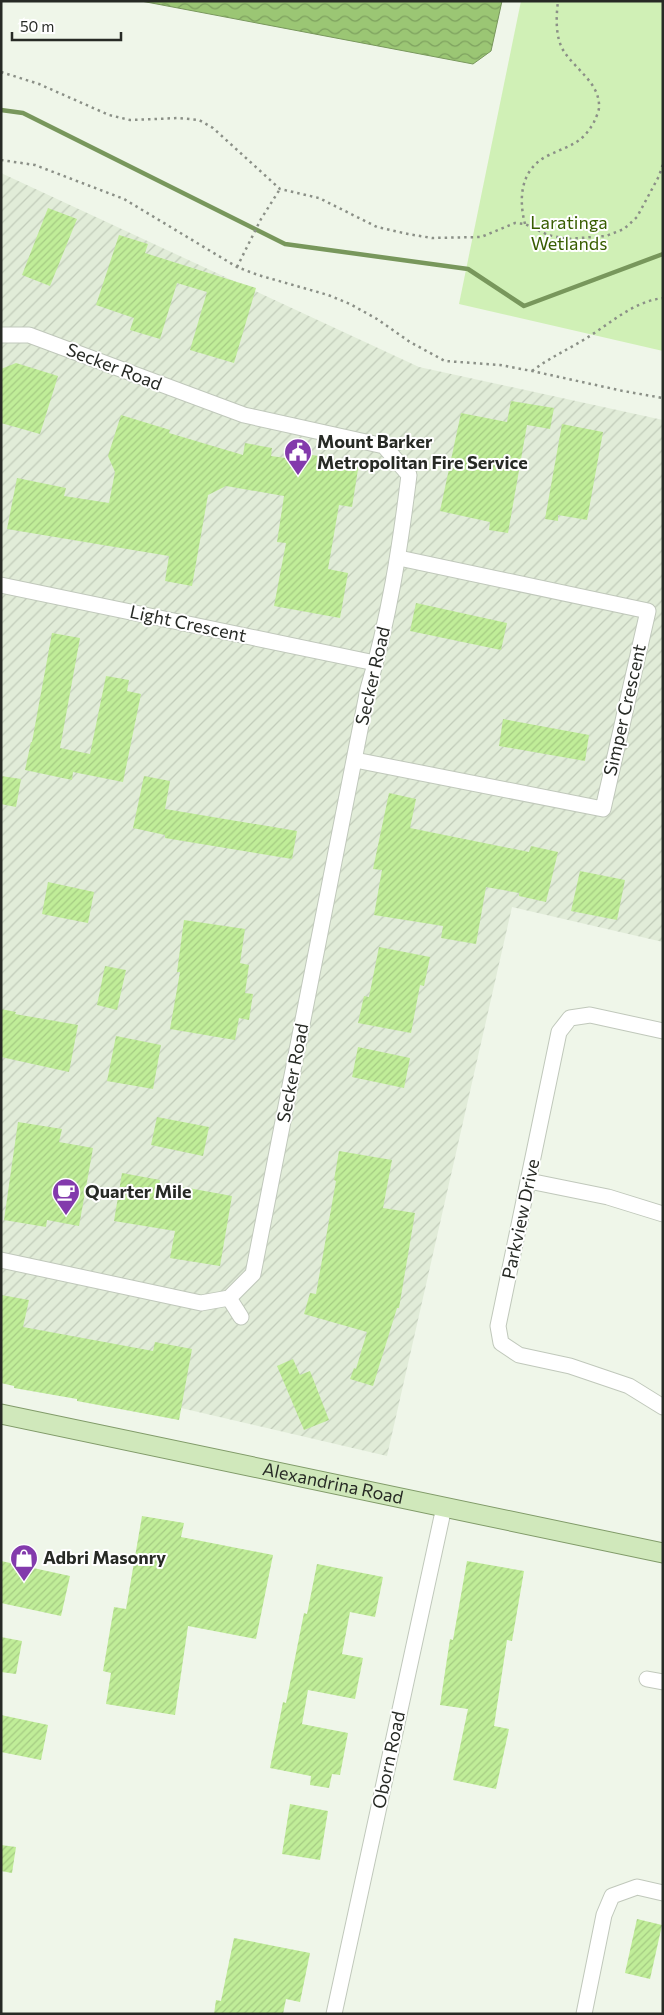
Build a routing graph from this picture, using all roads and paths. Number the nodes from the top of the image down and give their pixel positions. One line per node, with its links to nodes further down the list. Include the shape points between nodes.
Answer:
1 (558, 1): 6 (path, via 556,23 560,41 565,53 595,90 599,104 588,133 578,143 547,155 534,164 525,178 522,210)
2 (1, 72): 5 (path, via 130,120 198,120 213,128)
3 (1, 160): 7 (path, via 36,166 124,199)
4 (663, 164): 6 (path, via 637,217 624,229 606,236 567,239 548,235)
5 (280, 188): 6 (path, via 319,198 377,228 432,238 481,237 515,223); 7 (path)
6 (525, 224)
7 (237, 267): 10 (path, via 350,304 445,362 500,365)
8 (663, 298): 10 (path, via 653,299 624,313)
9 (1, 335): 12 (street, Secker Road, via 29,335 244,415 384,446 409,475)
10 (532, 371): 11 (path)
11 (663, 398)
12 (399, 558): 14 (street, Secker Road); 15 (street, Simper Crescent, via 648,610 603,809)
13 (1, 585): 14 (street, Light Crescent)
14 (376, 663): 15 (street, Secker Road)
15 (354, 760): 20 (street, Secker Road, via 253,1274)
16 (663, 1031): 17 (street, Parkview Drive, via 590,1015 570,1018 560,1032)
17 (529, 1181): 18 (street, via 608,1197); 22 (street, Parkview Drive, via 498,1326 501,1343 519,1355 570,1366 629,1386)
18 (663, 1214)
19 (1, 1260): 20 (street, via 201,1303)
20 (229, 1298): 21 (street)
21 (241, 1317)
22 (663, 1407)
23 (1, 1414): 24 (main road, Alexandrina Road)
24 (444, 1507): 25 (main road, Alexandrina Road); 29 (street, Oborn Road)
25 (663, 1553)
26 (647, 1679): 27 (street)
27 (663, 1682)
28 (663, 1892): 30 (street, via 637,1887 612,1896 604,1915)
29 (334, 2014)
30 (584, 2014)

